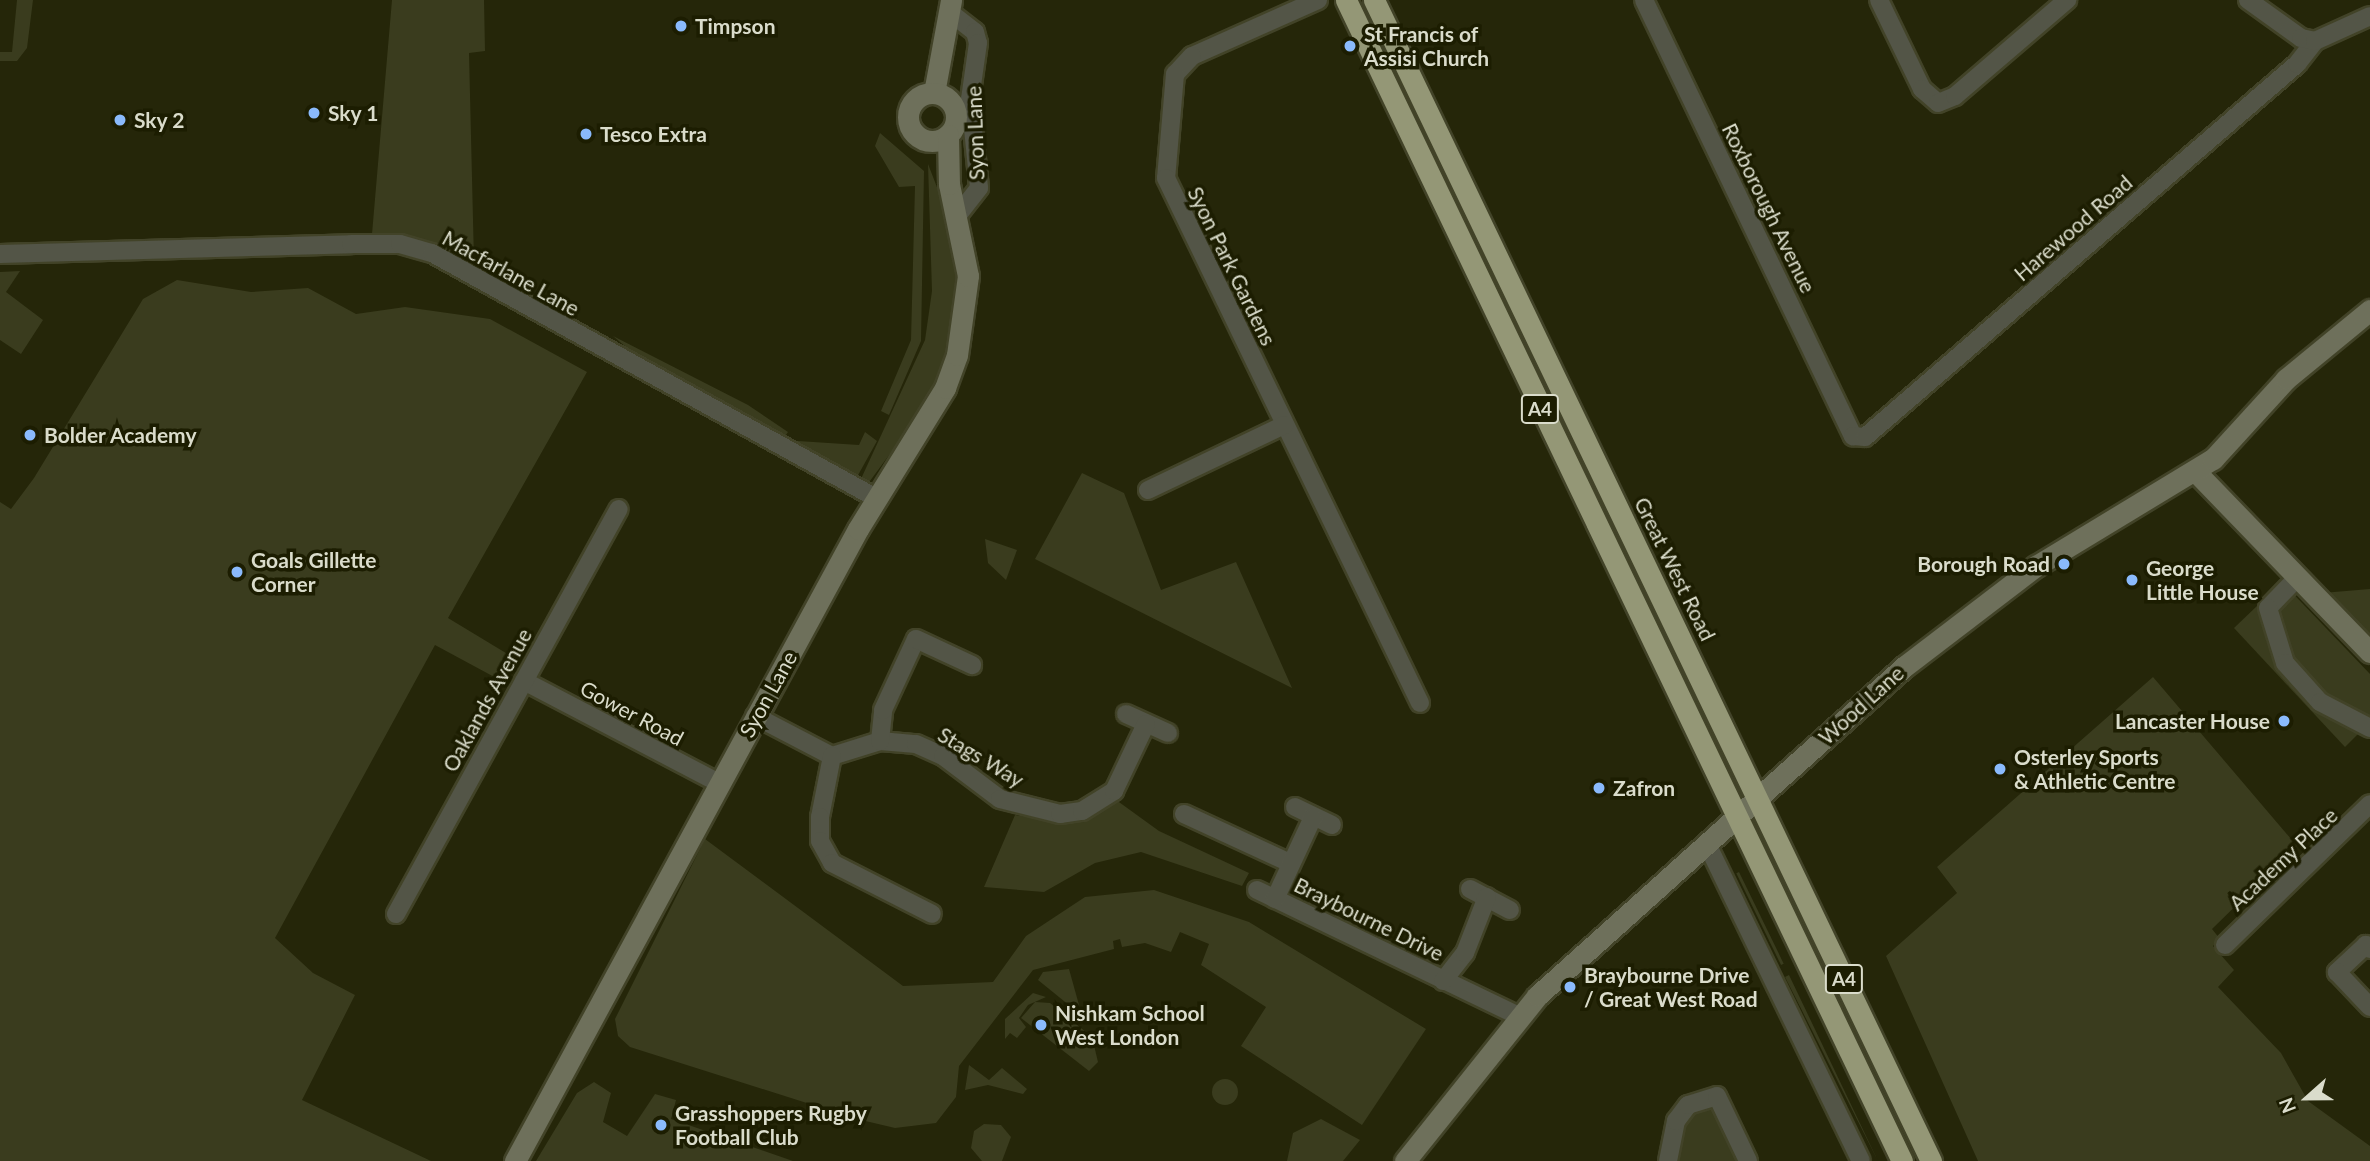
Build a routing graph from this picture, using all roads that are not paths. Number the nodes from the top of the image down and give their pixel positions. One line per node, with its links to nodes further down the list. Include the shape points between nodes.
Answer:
1 (1318, 0): 18 (street, Syon Park Gardens, via 1192,56 1175,74 1166,178)
2 (1346, 0): 42 (highway, A4)
3 (1374, 0): 37 (highway, Great West Road / A4)
4 (1644, 0): 19 (street, Roxborough Avenue)
5 (1880, 0): 6 (street, via 1922,89 1938,103 1955,96)
6 (2067, 0)
7 (2248, 0): 10 (street, via 2301,38)
8 (952, 7): 11 (street, Syon Lane); 15 (street, Syon Lane, via 975,32 978,43 970,99 979,188)
9 (2370, 16): 10 (street)
10 (2315, 41): 19 (street, Harewood Road, via 2297,64 1866,437)
11 (934, 93): 12 (street, via 955,114); 13 (street, via 914,102 908,115 912,131)
12 (948, 135): 13 (street); 14 (street, Syon Lane)
13 (925, 140): 14 (street, Syon Lane)
14 (949, 184): 15 (street, Syon Lane)
15 (958, 215): 22 (street, Syon Lane, via 968,276 957,355 918,436)
16 (0, 254): 22 (street, Macfarlane Lane, via 351,244 421,250)
17 (2370, 310): 20 (street, Wood Lane, via 2286,379)
18 (1284, 425): 21 (street); 28 (street, Syon Park Gardens)
19 (1853, 436)
20 (2195, 471): 24 (street); 37 (street, Wood Lane, via 1970,611)
21 (1148, 490)
22 (876, 498): 30 (street, Syon Lane)
23 (618, 509): 27 (street, Oaklands Avenue)
24 (2296, 579): 25 (street); 32 (street, via 2269,608 2284,663 2320,702)
25 (2370, 652)
26 (972, 665): 34 (street, via 916,639 883,710)
27 (524, 681): 36 (street, Gower Road); 51 (street, Oaklands Avenue)
28 (1420, 703)
29 (1126, 714): 31 (street)
30 (755, 716): 35 (street); 36 (street, Syon Lane)
31 (1146, 724): 33 (street); 34 (street, Stags Way, via 1114,790 1082,811 1060,814 1000,799 925,748)
32 (2370, 728)
33 (1168, 733)
34 (880, 741): 35 (street, Stags Way)
35 (832, 756): 52 (street, via 820,841 831,863 885,903)
36 (719, 783): 58 (street, Syon Lane)
37 (1758, 797): 42 (street, Wood Lane); 64 (highway, Great West Road / A4)
38 (2370, 804): 53 (street, Academy Place)
39 (1295, 807): 41 (street)
40 (1184, 814): 45 (street)
41 (1313, 817): 43 (street); 45 (street, Braybourne Drive)
42 (1735, 818): 44 (street, Wood Lane); 63 (highway, A4)
43 (1332, 825)
44 (1707, 844): 57 (street, Wood Lane, via 1584,951); 62 (street)
45 (1290, 863): 49 (street, Braybourne Drive)
46 (1470, 889): 48 (street)
47 (1256, 890): 49 (street, Braybourne Drive)
48 (1487, 897): 50 (street); 55 (street, Braybourne Drive, via 1465,953)
49 (1275, 900): 55 (street, Braybourne Drive)
50 (1510, 910)
51 (396, 914)
52 (932, 914)
53 (2225, 945)
54 (2370, 949): 56 (street, via 2366,945 2337,972)
55 (1443, 981): 57 (street, Braybourne Drive)
56 (2370, 1007)
57 (1521, 1017): 59 (street, Wood Lane)
58 (515, 1161)
59 (1405, 1161)
60 (1668, 1161): 61 (street, via 1676,1121 1701,1097 1717,1097)
61 (1748, 1161)
62 (1861, 1161)
63 (1902, 1161)
64 (1931, 1161)

